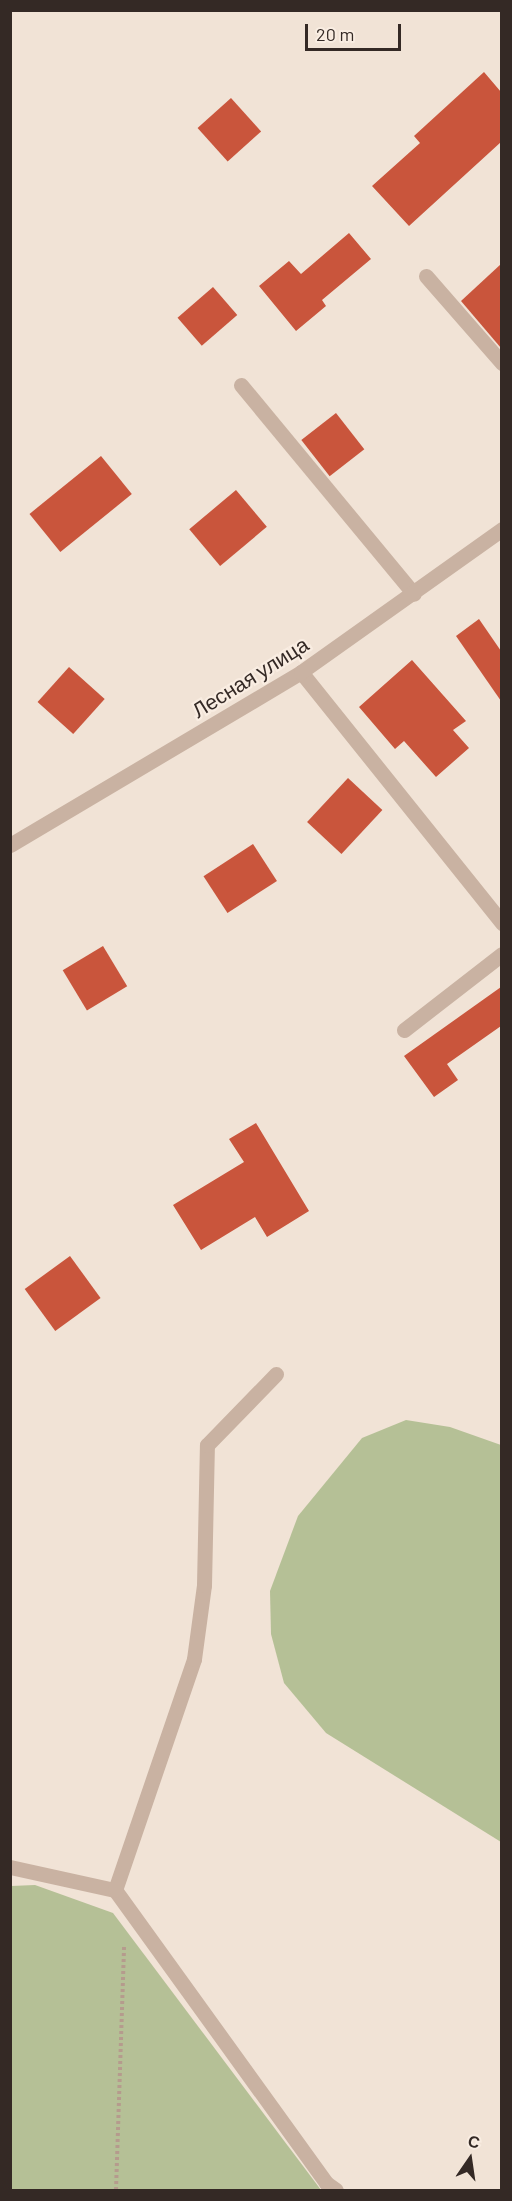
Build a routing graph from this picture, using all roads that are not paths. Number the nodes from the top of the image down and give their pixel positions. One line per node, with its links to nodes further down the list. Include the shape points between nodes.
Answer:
1 (426, 276): 2 (street)
2 (501, 363)
3 (241, 385): 5 (street)
4 (501, 529): 5 (street, Лесная улица)
5 (414, 594): 6 (street, Лесная улица)
6 (301, 672): 7 (street, Лесная улица); 8 (street)
7 (10, 845)
8 (501, 923)
9 (501, 954): 10 (street)
10 (404, 1030)
11 (276, 1374): 13 (street, via 207,1444 204,1585 194,1659)
12 (10, 1867): 13 (street)
13 (115, 1890): 14 (street, via 326,2182)
14 (336, 2190)

